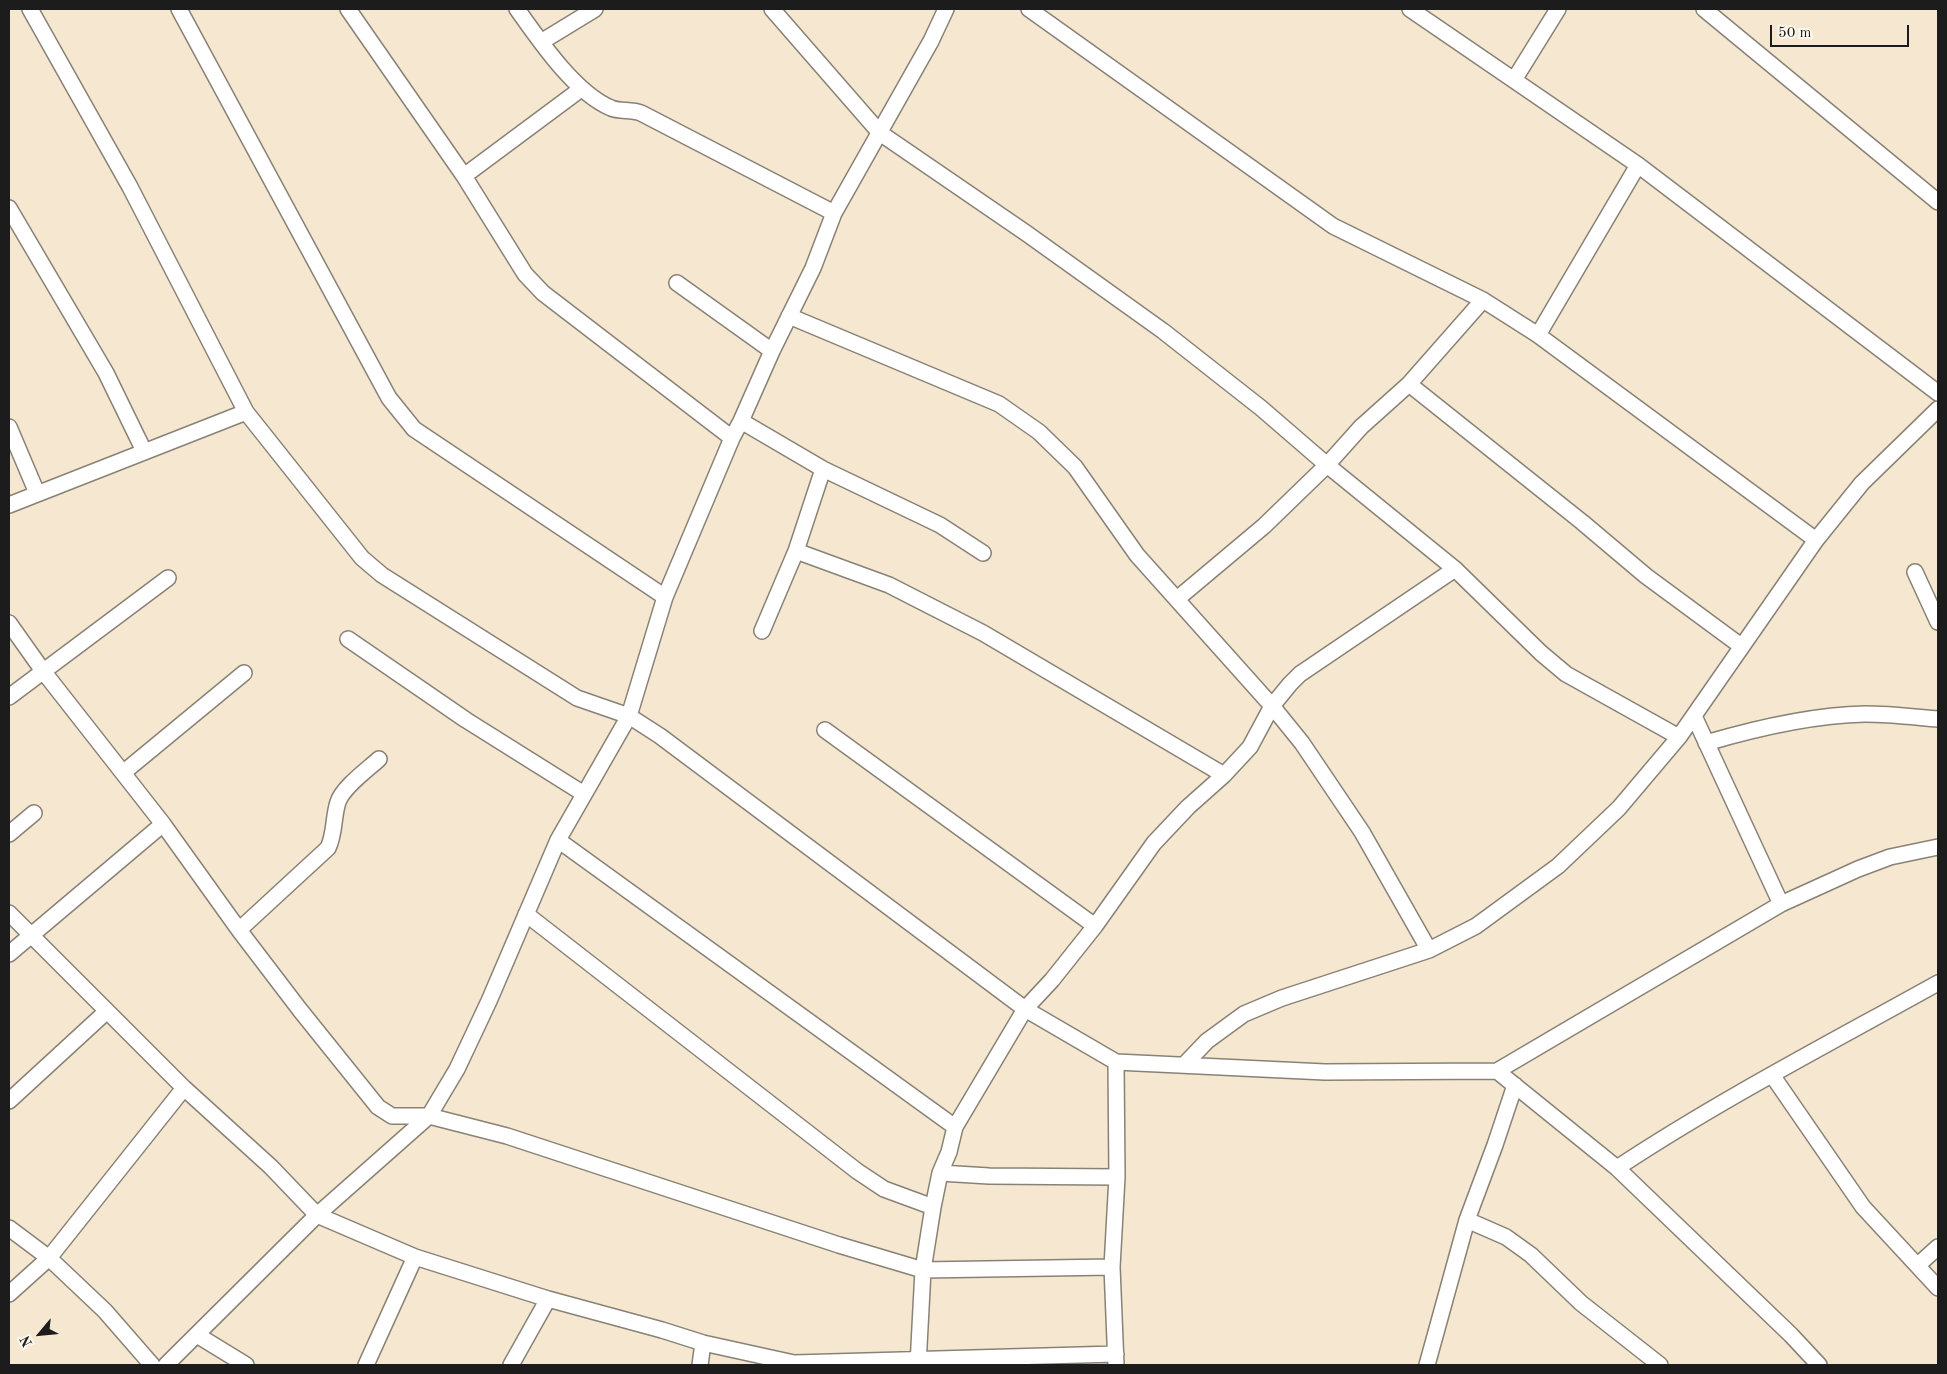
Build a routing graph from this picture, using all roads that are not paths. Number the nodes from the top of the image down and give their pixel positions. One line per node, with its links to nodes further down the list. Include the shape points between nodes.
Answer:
1 (30, 9): 29 (street, via 130,188)
2 (348, 9): 17 (street)
3 (517, 9): 12 (street)
4 (595, 9): 12 (street)
5 (772, 9): 15 (street)
6 (946, 9): 15 (street)
7 (1029, 9): 22 (street, via 1333,226)
8 (1410, 9): 13 (street)
9 (1558, 9): 13 (street)
10 (1704, 9): 18 (street)
11 (183, 11): 44 (street, via 389,398 414,429)
12 (541, 42): 14 (street)
13 (1514, 80): 16 (street)
14 (581, 88): 17 (street); 20 (street, via 610,108 632,109 641,113)
15 (880, 133): 20 (street); 34 (street, via 1163,330 1262,408)
16 (1638, 165): 24 (street); 27 (street)
17 (464, 176): 32 (street, via 526,274 543,293)
18 (1938, 202)
19 (9, 208): 33 (street, via 106,373)
20 (834, 213): 23 (street, via 813,268)
21 (677, 283): 25 (street)
22 (1483, 300): 24 (street); 26 (street)
23 (789, 316): 25 (street); 45 (street, via 999,404 1039,432 1075,467 1137,555)
24 (1538, 335): 38 (street)
25 (772, 351): 30 (street)
26 (1409, 384): 34 (street, via 1361,427); 50 (street, via 1646,576)
27 (1938, 393)
28 (1938, 409): 38 (street, via 1862,483)
29 (246, 412): 33 (street); 55 (street, via 362,558 382,575 577,698)
30 (742, 421): 32 (street); 35 (street)
31 (9, 427): 36 (street)
32 (732, 438): 44 (street)
33 (144, 451): 36 (street)
34 (1327, 465): 41 (street); 45 (street, via 1264,526)
35 (823, 469): 39 (street); 40 (street, via 940,525)
36 (38, 493): 37 (street)
37 (9, 505)
38 (1816, 540): 50 (street)
39 (796, 551): 48 (street); 63 (street, via 889,585 983,633)
40 (983, 553)
41 (1454, 569): 54 (street, via 1300,674); 59 (street, via 1566,674)
42 (1915, 572): 47 (street)
43 (168, 578): 51 (street)
44 (665, 597): 55 (street)
45 (1177, 599): 54 (street)
46 (9, 622): 51 (street)
47 (1938, 622)
48 (762, 631)
49 (348, 639): 64 (street, via 466,720)
50 (1741, 646): 56 (street)
51 (43, 671): 53 (street); 62 (street)
52 (244, 673): 62 (street)
53 (9, 697)
54 (1272, 706): 63 (street, via 1250,747); 76 (street, via 1302,743 1362,832)
55 (629, 716): 64 (street); 79 (street)
56 (1694, 716): 59 (street); 60 (street)
57 (1938, 718): 60 (street, via 1866,714 1822,717)
58 (825, 730): 73 (street)
59 (1680, 737): 76 (street, via 1619,808 1558,866 1476,926)
60 (1706, 743): 70 (street)
61 (379, 759): 74 (street, via 343,793 328,848)
62 (124, 772): 66 (street)
63 (1224, 775): 73 (street, via 1154,843)
64 (584, 794): 68 (street)
65 (34, 813): 67 (street)
66 (163, 824): 74 (street); 75 (street)
67 (9, 834)
68 (558, 840): 72 (street); 89 (street)
69 (1938, 847): 70 (street, via 1890,857)
70 (1781, 904): 83 (street)
71 (9, 913): 75 (street)
72 (526, 914): 88 (street, via 457,1069); 93 (street, via 857,1171 884,1189)
73 (1095, 926): 79 (street)
74 (239, 930): 88 (street, via 378,1107 392,1116)
75 (30, 934): 77 (street); 80 (street)
76 (1429, 950): 82 (street, via 1282,998 1244,1014 1207,1041)
77 (9, 954)
78 (1938, 983): 84 (street)
79 (1025, 1009): 81 (street); 89 (street)
80 (107, 1011): 86 (street); 87 (street)
81 (1116, 1062): 82 (street); 92 (street)
82 (1185, 1064): 83 (street, via 1325,1072)
83 (1497, 1071): 85 (street)
84 (1772, 1075): 90 (street); 100 (street, via 1863,1207)
85 (1515, 1085): 90 (street); 95 (street)
86 (184, 1088): 94 (street); 99 (street)
87 (9, 1101)
88 (429, 1116): 94 (street); 102 (street, via 506,1136)
89 (955, 1127): 91 (street)
90 (1617, 1168): 119 (street)
91 (940, 1173): 92 (street); 93 (street)
92 (1117, 1177): 101 (street)
93 (933, 1207): 102 (street)
94 (317, 1215): 98 (street); 106 (street)
95 (1467, 1220): 117 (street); 118 (street, via 1506,1237 1532,1255 1581,1303)
96 (9, 1228): 99 (street)
97 (1938, 1247): 100 (street)
98 (415, 1257): 105 (street); 114 (street)
99 (49, 1258): 104 (street); 111 (street, via 105,1311)
100 (1918, 1266): 103 (street)
101 (1112, 1267): 102 (street); 108 (street)
102 (922, 1270): 109 (street)
103 (1938, 1288)
104 (9, 1294)
105 (548, 1299): 107 (street); 115 (street)
106 (196, 1335): 112 (street); 113 (street)
107 (703, 1344): 110 (street); 116 (street)
108 (1116, 1360): 109 (street)
109 (918, 1363): 110 (street)
110 (794, 1364)
111 (152, 1365)
112 (166, 1365)
113 (246, 1365)
114 (366, 1365)
115 (511, 1365)
116 (700, 1365)
117 (1427, 1365)
118 (1660, 1365)
119 (1819, 1365)

